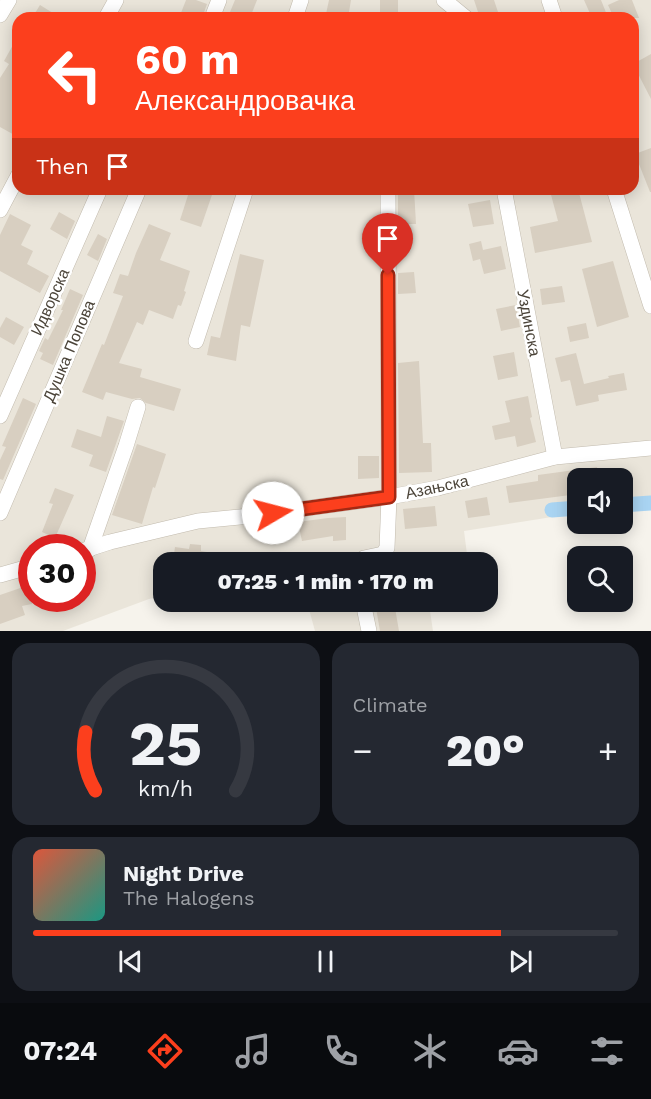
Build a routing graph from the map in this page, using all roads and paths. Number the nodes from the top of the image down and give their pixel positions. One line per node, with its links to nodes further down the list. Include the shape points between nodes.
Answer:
1 (9, 0): 4 (street)
2 (444, 0): 3 (street)
3 (459, 12)
4 (0, 15)
5 (12, 187): 12 (street)
6 (97, 195): 16 (street, Идворска)
7 (136, 195): 20 (street, Душка Попова)
8 (244, 195): 14 (street)
9 (388, 195): 19 (street)
10 (505, 195): 18 (street, Уздинска)
11 (616, 195): 13 (street)
12 (0, 210)
13 (651, 306)
14 (196, 341)
15 (138, 407): 21 (street)
16 (0, 416)
17 (651, 448): 18 (street, Азањска)
18 (555, 457): 19 (street, Азањска)
19 (389, 497): 22 (street, Азањска, via 198,521); 23 (street)
20 (0, 513)
21 (92, 534)
22 (96, 547)
23 (384, 552)
24 (18, 570): 25 (street)
25 (0, 575)
26 (365, 612): 27 (street)
27 (369, 631)

